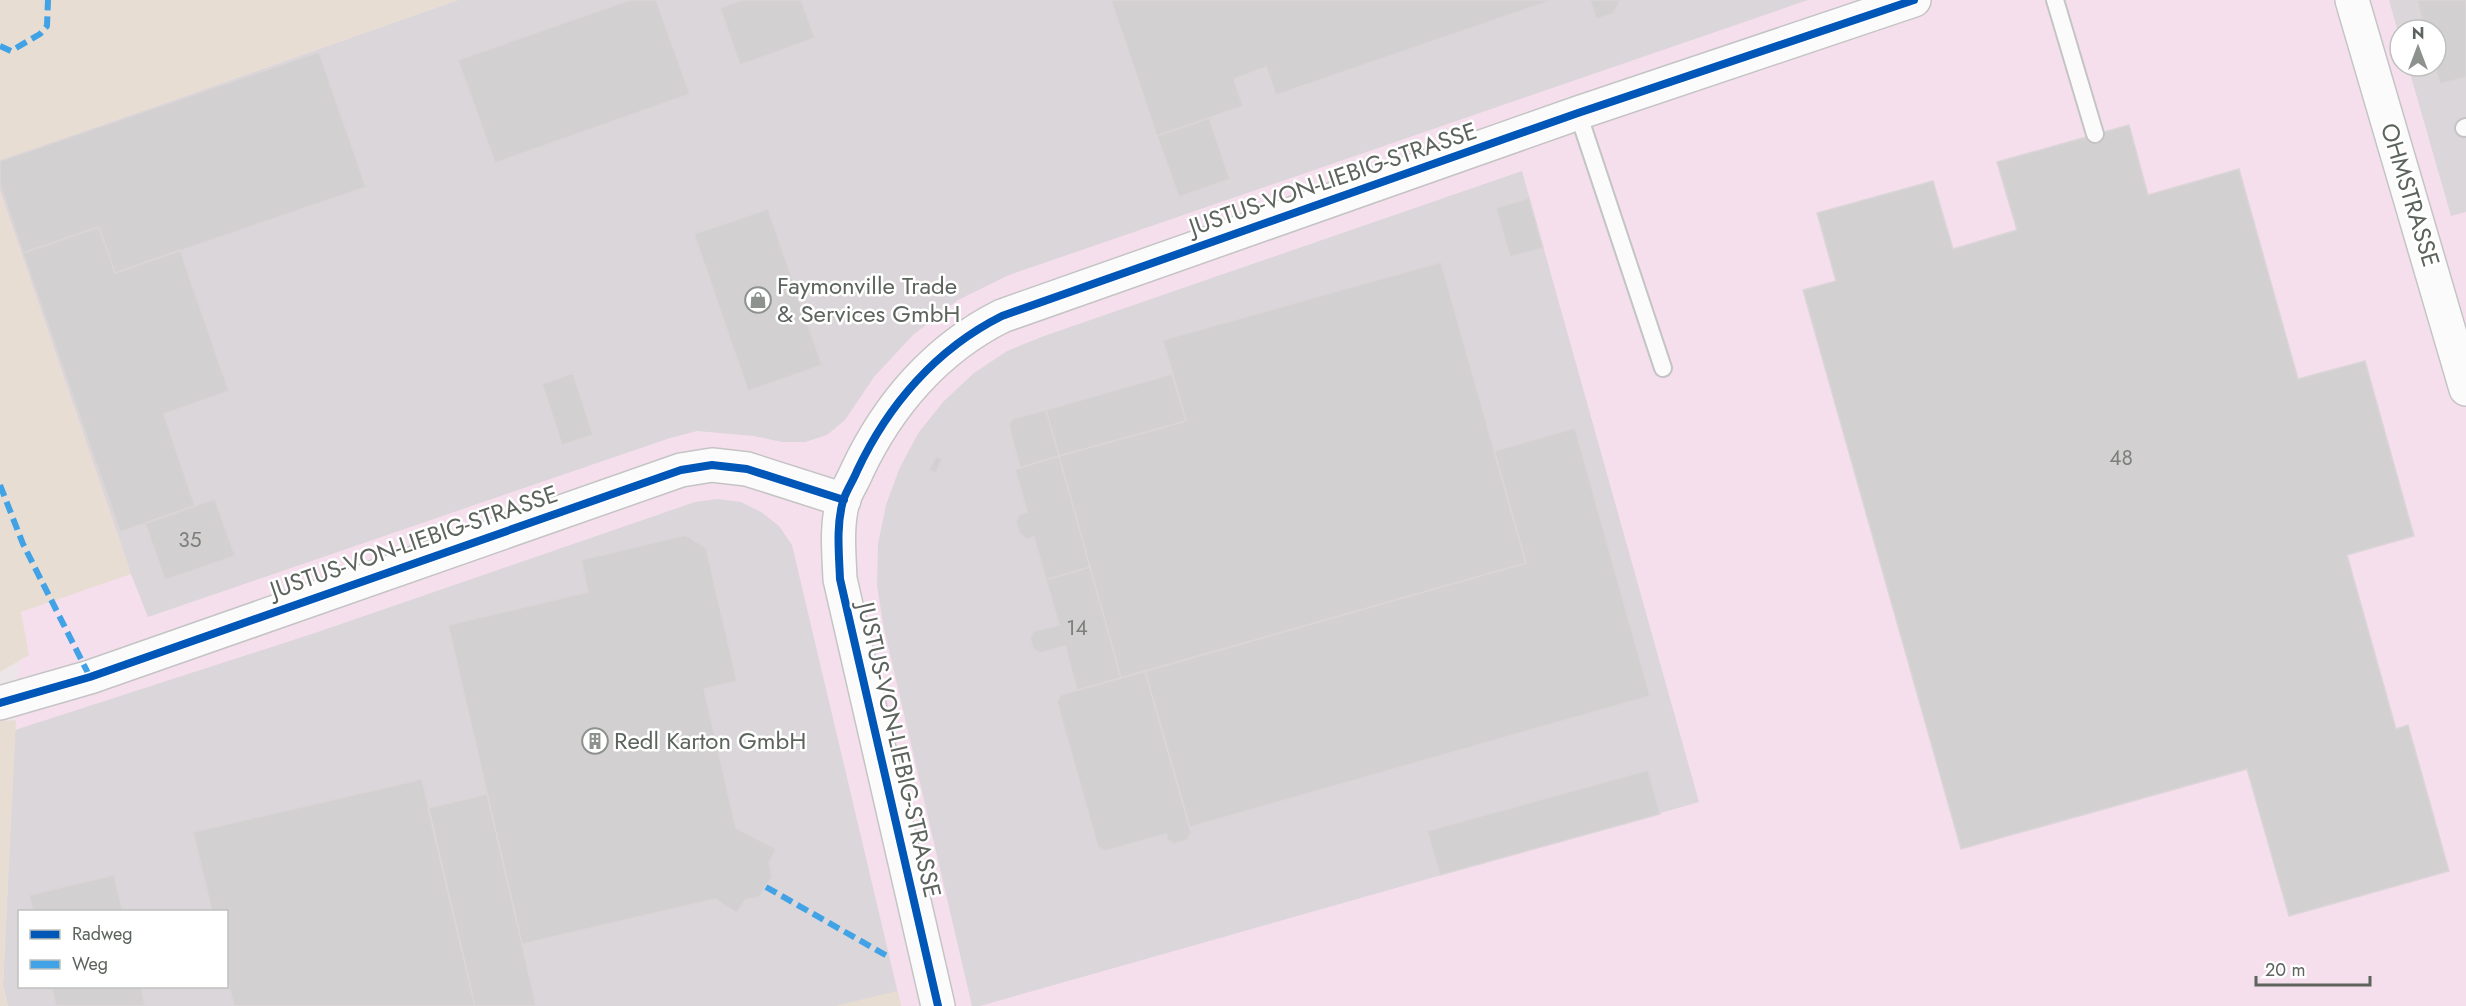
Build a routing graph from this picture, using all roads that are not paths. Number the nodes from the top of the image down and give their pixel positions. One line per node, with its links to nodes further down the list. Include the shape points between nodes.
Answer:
1 (1914, 0): 4 (street, JUSTUS-VON-LIEBIG-STRASSE)
2 (2055, 0): 5 (lane)
3 (2352, 0): 7 (street, OHMSTRASSE)
4 (1578, 113): 6 (lane); 8 (street, JUSTUS-VON-LIEBIG-STRASSE, via 1002,316 974,330 914,382 866,452)
5 (2095, 134)
6 (1663, 368)
7 (2466, 389)
8 (844, 500): 9 (street, JUSTUS-VON-LIEBIG-STRASSE, via 747,469 712,465 681,470 90,677); 10 (street, JUSTUS-VON-LIEBIG-STRASSE, via 838,536 840,579)
9 (0, 703)
10 (938, 1006)

